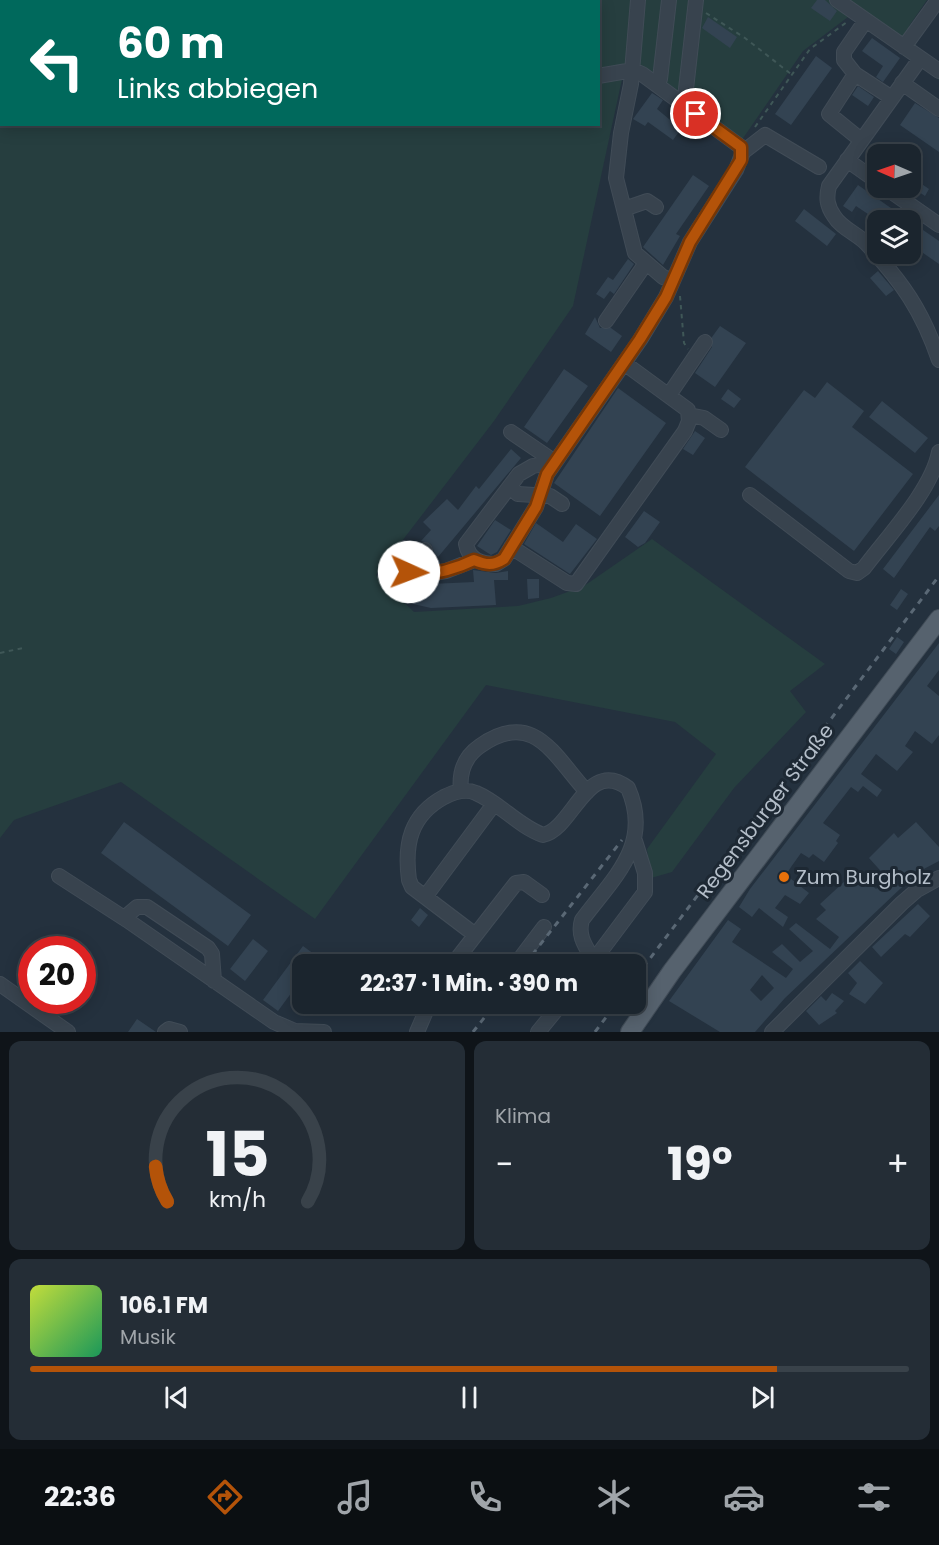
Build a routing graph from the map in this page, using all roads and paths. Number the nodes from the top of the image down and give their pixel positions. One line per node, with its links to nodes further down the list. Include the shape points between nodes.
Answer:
1 (669, 0): 15 (street, via 660,79)
2 (837, 0): 6 (street)
3 (938, 0): 7 (street)
4 (635, 1): 9 (street)
5 (695, 5): 11 (path); 17 (street, via 685,98)
6 (862, 17): 7 (street); 11 (path, via 810,49); 12 (street, via 844,52 844,60)
7 (904, 47): 8 (street)
8 (920, 59): 10 (street); 14 (street)
9 (633, 70): 13 (street); 15 (street); 27 (street, via 616,178)
10 (939, 71)
11 (791, 74): 19 (path)
12 (855, 74): 16 (street); 20 (street, via 829,114)
13 (600, 76)
14 (902, 83): 16 (street); 18 (street)
15 (656, 84): 17 (street)
16 (892, 98): 20 (street)
17 (681, 103): 21 (street, via 741,147)
18 (939, 109)
19 (754, 129)
20 (861, 140): 22 (street)
21 (743, 153): 23 (street, via 765,135); 30 (street, via 690,242)
22 (847, 160): 24 (street); 34 (street, via 826,196 835,219 863,240 908,292)
23 (819, 167)
24 (867, 174)
25 (900, 198): 28 (street)
26 (656, 207): 27 (street, via 647,201)
27 (624, 209): 29 (street, via 635,253)
28 (939, 225)
29 (646, 263): 30 (street); 31 (street)
30 (672, 283): 33 (path, via 681,297 684,343); 35 (street)
31 (606, 321)
32 (705, 342): 33 (street)
33 (694, 359): 36 (street)
34 (939, 360)
35 (624, 363): 36 (street); 41 (street)
36 (669, 395): 37 (street)
37 (689, 415): 38 (street, via 704,418); 46 (street, via 685,431 576,585)
38 (721, 430)
39 (511, 432): 41 (street)
40 (939, 452): 44 (street, via 921,492 857,573 849,571)
41 (555, 462): 42 (street, via 533,466 519,474); 43 (street)
42 (512, 484): 43 (street, via 518,494); 48 (street, via 466,544)
43 (542, 494): 45 (street); 46 (street)
44 (750, 495)
45 (562, 504)
46 (512, 547): 48 (street, via 496,564)
47 (425, 550): 48 (street, via 410,567 413,576 446,571)
48 (474, 560)
49 (939, 619): 77 (main road, Regensburger Straße)
50 (23, 648): 51 (path)
51 (0, 653)
52 (461, 791): 53 (street, via 461,770 475,749 511,730 538,737); 54 (street, via 475,792); 59 (street, via 425,809 413,828 409,880)
53 (587, 792): 54 (street, via 554,830 543,835); 55 (street, via 603,782 622,783 628,788 635,816)
54 (494, 804): 59 (street)
55 (635, 841): 65 (street, via 628,859 582,920 579,929); 66 (street, via 645,873 645,892)
56 (59, 876): 60 (street)
57 (939, 878): 78 (street, via 902,903)
58 (542, 894): 62 (street, via 524,882 516,883)
59 (425, 897): 62 (street)
60 (124, 918): 67 (street); 67 (street, via 137,907 147,907 208,948)
61 (544, 927): 64 (street)
62 (474, 934): 63 (street)
63 (460, 954)
64 (524, 954)
65 (588, 954)
66 (599, 954)
67 (214, 981): 74 (street, via 285,1028)
68 (0, 984): 71 (street)
69 (425, 1014): 75 (street)
70 (553, 1014): 76 (street)
71 (68, 1032)
72 (165, 1032): 73 (street)
73 (180, 1032)
74 (324, 1032)
75 (417, 1032)
76 (538, 1032)
77 (630, 1032)
78 (772, 1032)

